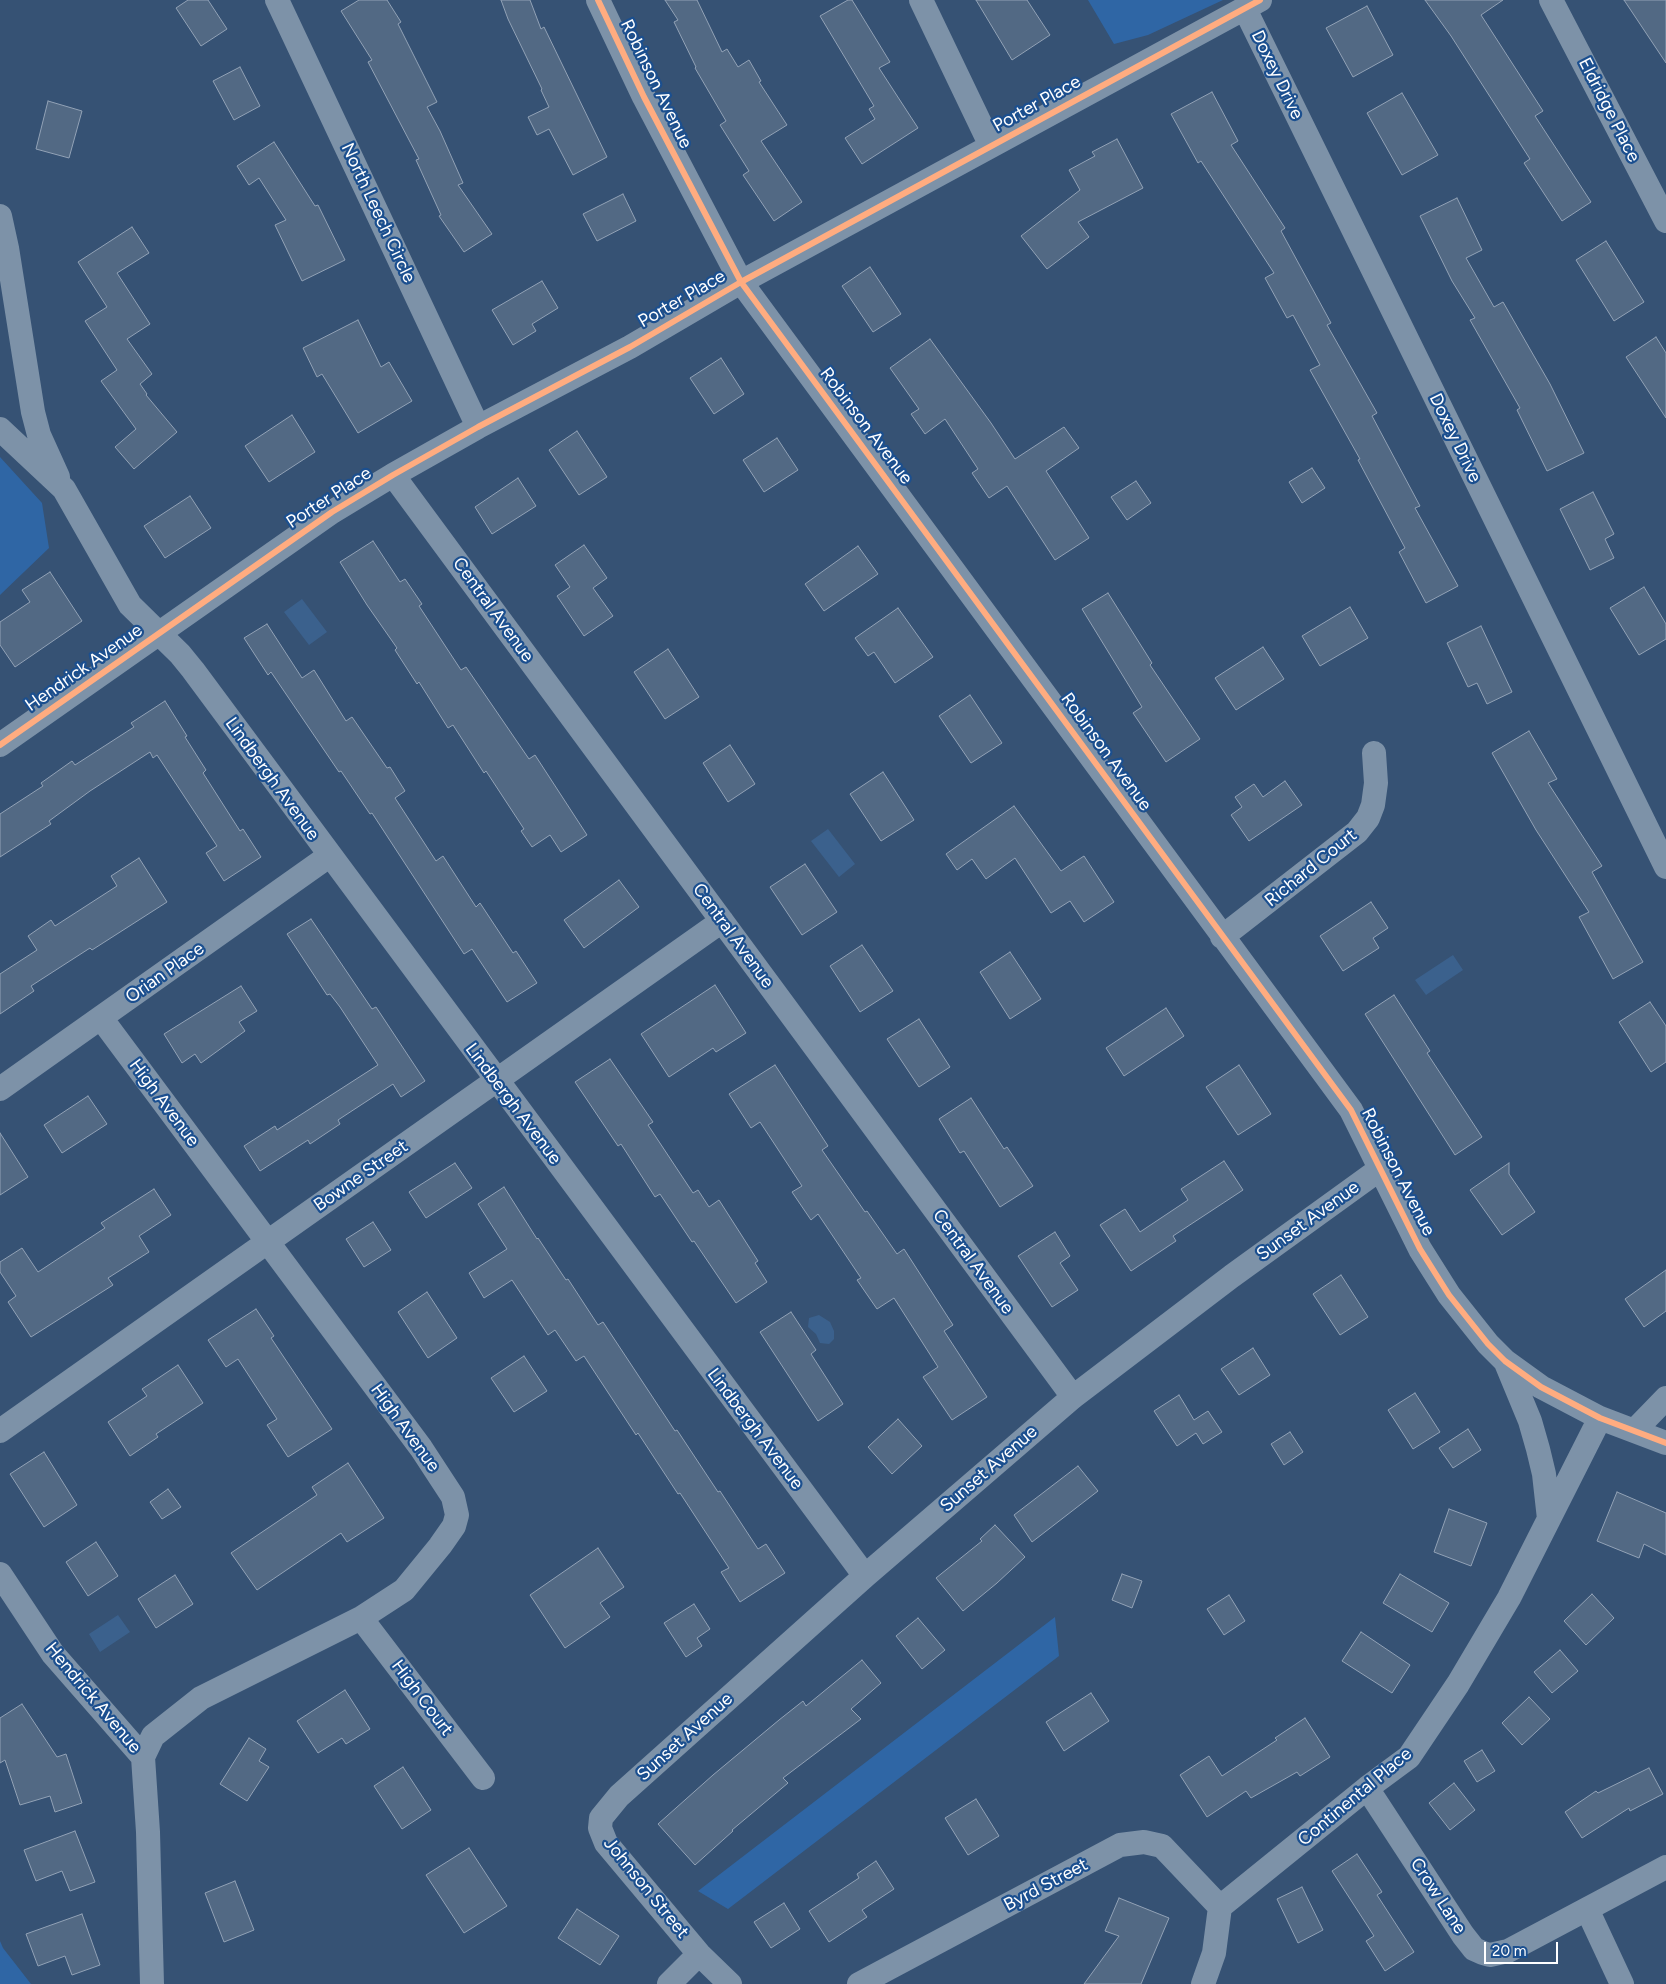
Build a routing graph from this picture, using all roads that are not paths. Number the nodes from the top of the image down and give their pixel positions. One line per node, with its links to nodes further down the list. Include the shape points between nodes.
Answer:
1 (277, 0): 10 (street, North Leech Circle)
2 (598, 0): 9 (street, Robinson Avenue)
3 (921, 0): 6 (street)
4 (1551, 0): 8 (street, Eldridge Place)
5 (1252, 5): 6 (street, Porter Place); 18 (street, Doxey Drive)
6 (991, 146): 9 (street, Porter Place)
7 (0, 216): 13 (street, via 33,412 39,435)
8 (1666, 221)
9 (741, 282): 10 (street, Porter Place); 20 (street, Robinson Avenue)
10 (478, 427): 12 (street, Porter Place)
11 (0, 429): 13 (street, Hendrick Avenue)
12 (393, 475): 14 (street, Porter Place, via 332,512); 19 (street, Central Avenue)
13 (64, 489): 14 (street, Hendrick Avenue, via 130,605)
14 (160, 633): 15 (street, Hendrick Avenue); 17 (street, Lindbergh Avenue, via 189,665)
15 (0, 745)
16 (1374, 753): 20 (street, Richard Court, via 1376,783 1373,805 1357,832)
17 (329, 856): 21 (street, Orian Place); 22 (street, Lindbergh Avenue)
18 (1666, 867)
19 (722, 921): 22 (street, Bowne Street); 27 (street, Central Avenue)
20 (1222, 938): 24 (street, Robinson Avenue, via 1351,1110)
21 (101, 1018): 23 (street, Orian Place); 25 (street, High Avenue)
22 (496, 1081): 25 (street, Bowne Street); 35 (street, Lindbergh Avenue)
23 (0, 1089)
24 (1380, 1169): 26 (street, Robinson Avenue, via 1420,1249 1449,1295); 27 (street, Sunset Avenue)
25 (268, 1242): 30 (street, Bowne Street); 36 (street, High Avenue, via 421,1448 453,1498 457,1515 454,1526 440,1546 404,1590)
26 (1505, 1361): 29 (street, Robinson Avenue, via 1541,1387); 33 (street, via 1538,1449)
27 (1073, 1397): 35 (street, Sunset Avenue)
28 (1666, 1398): 31 (street)
29 (1600, 1418): 31 (street, Robinson Avenue); 33 (street, Continental Place)
30 (0, 1431)
31 (1634, 1431): 32 (street, Robinson Avenue)
32 (1666, 1443)
33 (1549, 1519): 39 (street, Continental Place, via 1504,1606 1458,1684 1409,1756)
34 (0, 1574): 37 (street, Hendrick Avenue, via 53,1654)
35 (865, 1576): 40 (street, Sunset Avenue)
36 (361, 1618): 37 (street, High Avenue, via 201,1698 153,1736); 38 (street, High Court)
37 (143, 1757): 45 (street, Hendrick Avenue)
38 (482, 1778)
39 (1367, 1788): 42 (street, Continental Place); 43 (street, Crow Lane, via 1474,1949 1490,1955 1508,1951)
40 (619, 1796): 44 (street, Johnson Street, via 601,1818 600,1828 606,1844)
41 (1666, 1867): 43 (street, Crow Lane)
42 (1220, 1907): 48 (street, Byrd Street, via 1162,1846 1144,1842 1120,1845); 49 (street, via 1214,1953)
43 (1587, 1908): 50 (street)
44 (699, 1954): 46 (street, Johnson Street); 47 (street, Johnson Street)
45 (152, 1984)
46 (669, 1984)
47 (730, 1984)
48 (859, 1984)
49 (1203, 1984)
50 (1622, 1984)

